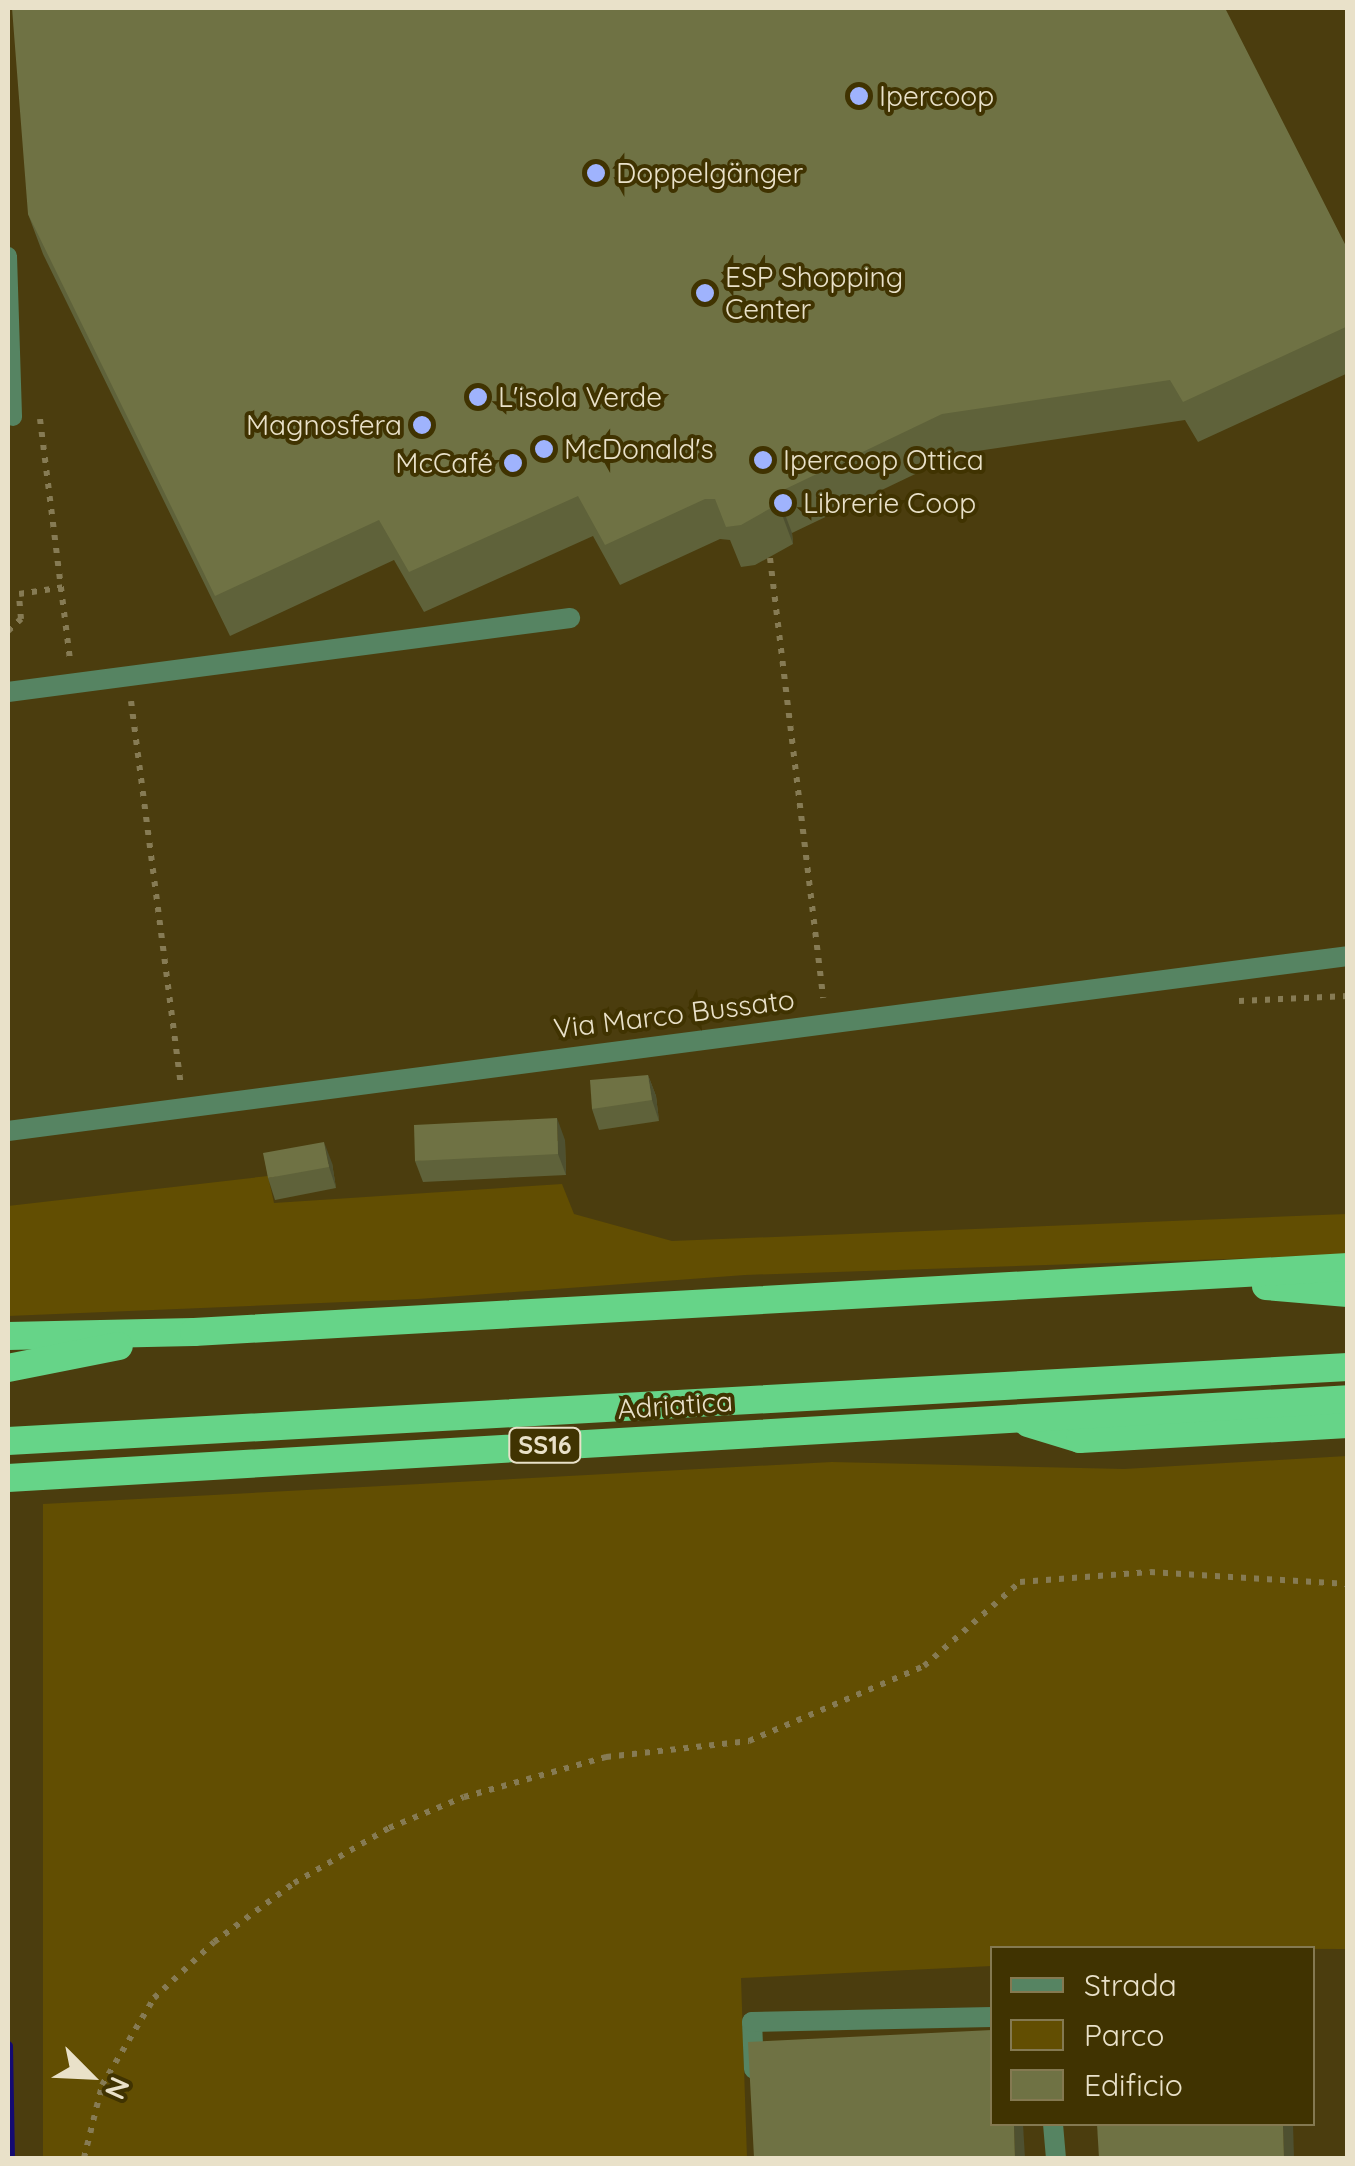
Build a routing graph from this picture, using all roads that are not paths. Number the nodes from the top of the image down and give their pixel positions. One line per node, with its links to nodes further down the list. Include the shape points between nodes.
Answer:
1 (8, 256): 2 (lane)
2 (12, 417)
3 (570, 618): 4 (street)
4 (9, 691)
5 (1348, 956): 6 (street, Via Marco Bussato)
6 (8, 1131)
7 (1348, 1267): 8 (highway)
8 (1179, 1279): 9 (highway); 10 (highway)
9 (1348, 1293)
10 (194, 1332): 11 (highway); 13 (highway)
11 (8, 1336)
12 (1348, 1367): 17 (highway, Adriatica / SS16)
13 (8, 1368)
14 (1348, 1399): 15 (highway, Adriatica / SS16)
15 (1008, 1417): 16 (highway, SS16, via 1080,1439); 18 (highway, Adriatica / SS16)
16 (1348, 1424)
17 (8, 1441)
18 (8, 1478)
19 (990, 2017): 20 (street, via 752,2022)
20 (756, 2100)
21 (1054, 2126): 22 (street)
22 (1056, 2158)

